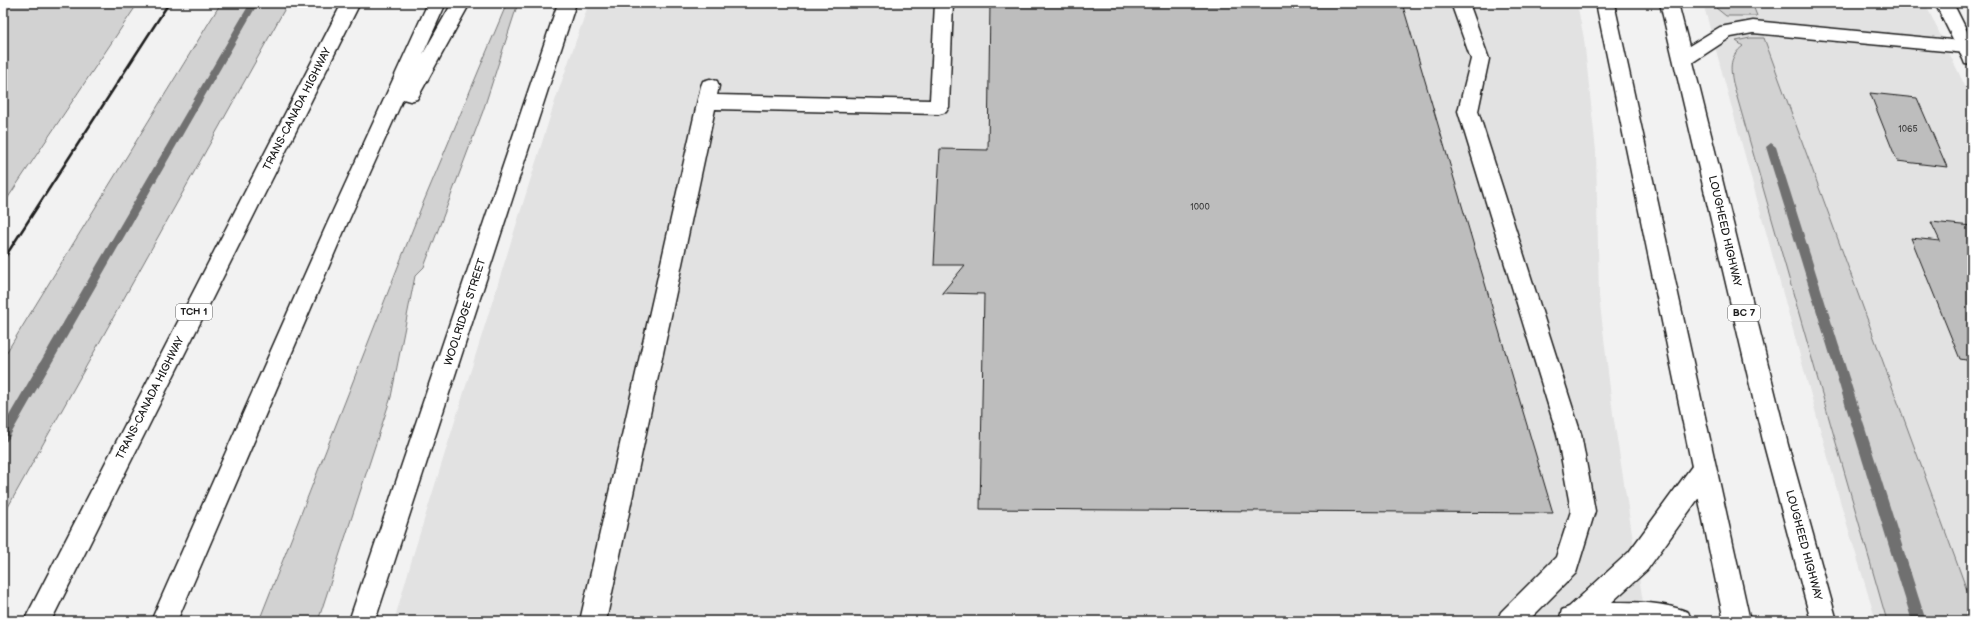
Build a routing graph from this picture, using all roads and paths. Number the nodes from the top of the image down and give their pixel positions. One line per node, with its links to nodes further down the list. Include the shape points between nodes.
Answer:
1 (351, 3): 15 (main road, TRANS-CANADA HIGHWAY / TCH 1)
2 (437, 3): 12 (main road)
3 (460, 3): 12 (main road)
4 (568, 3): 17 (main road, WOOLRIDGE STREET)
5 (944, 3): 18 (main road, via 939,107 708,94)
6 (1460, 3): 19 (main road, via 1480,59 1468,111 1569,434 1583,511 1567,564)
7 (1605, 3): 13 (main road)
8 (1669, 3): 11 (main road, LOUGHEED HIGHWAY / BC 7)
9 (1944, 3): 10 (main road)
10 (1969, 53): 11 (main road, via 1753,26 1726,31)
11 (1683, 59): 22 (main road, LOUGHEED HIGHWAY / BC 7, via 1776,445)
12 (337, 224): 16 (main road)
13 (1704, 470): 14 (main road, via 1638,561); 21 (main road)
14 (1570, 619): 20 (main road, via 1649,615)
15 (37, 621)
16 (164, 621)
17 (362, 621)
18 (593, 621)
19 (1510, 621)
20 (1679, 621)
21 (1737, 621)
22 (1824, 621)

